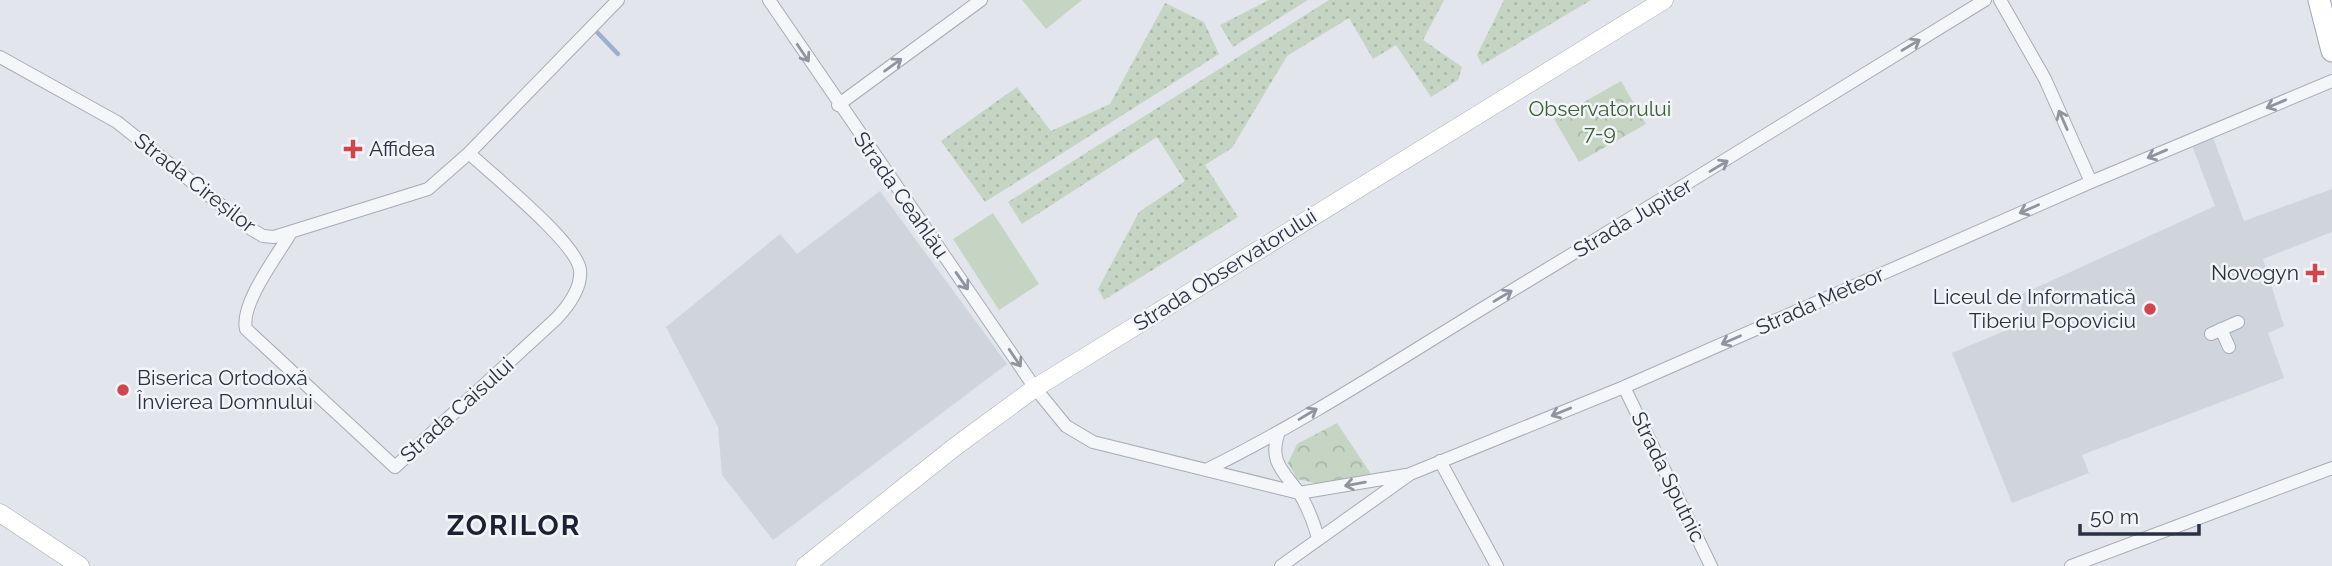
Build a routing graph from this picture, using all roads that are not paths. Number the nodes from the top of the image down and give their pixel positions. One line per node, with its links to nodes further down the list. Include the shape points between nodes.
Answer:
1 (618, 0): 12 (street, Strada Cireșilor)
2 (769, 0): 11 (street, Strada Ceahlău, one-way to 11)
3 (981, 0): 11 (street, one-way to 3)
4 (1664, 0): 18 (main road, Strada Observatorului)
5 (1985, 0): 19 (street, Strada Jupiter, one-way to 5)
6 (2000, 0): 13 (street, one-way to 6, via 2045,79)
7 (2319, 0): 8 (main road)
8 (2332, 51)
9 (0, 57): 14 (street, Strada Cireșilor, via 117,122 263,236)
10 (2332, 80): 13 (street, Strada Meteor, one-way to 13)
11 (838, 105): 18 (street, Strada Ceahlău, one-way to 18)
12 (469, 153): 14 (street, Strada Cireșilor, via 443,179 412,197); 14 (street, Strada Caisului, via 569,247 580,270 579,282 557,318 395,467 246,329 244,320 251,301)
13 (2091, 182): 17 (street, Strada Meteor, one-way to 17)
14 (290, 234)
15 (2238, 322): 16 (street, via 2216,332)
16 (2229, 347)
17 (1624, 387): 20 (street, Strada Meteor, one-way to 20); 31 (street, Strada Sputnic)
18 (1035, 388): 22 (street, via 1066,426 1081,436); 28 (main road, Strada Observatorului)
19 (1279, 432): 22 (street, Strada Jupiter); 24 (street, via 1276,462)
20 (1440, 461): 23 (street, Strada Meteor); 30 (street)
21 (2332, 468): 32 (street)
22 (1206, 470): 24 (street)
23 (1410, 474): 24 (street, one-way to 24); 26 (street, Strada Meteor)
24 (1299, 493): 26 (street)
25 (0, 513): 27 (main road)
26 (1318, 538): 29 (street, Strada Meteor)
27 (80, 566)
28 (805, 566)
29 (1281, 566)
30 (1497, 566)
31 (1711, 566)
32 (2071, 566)

